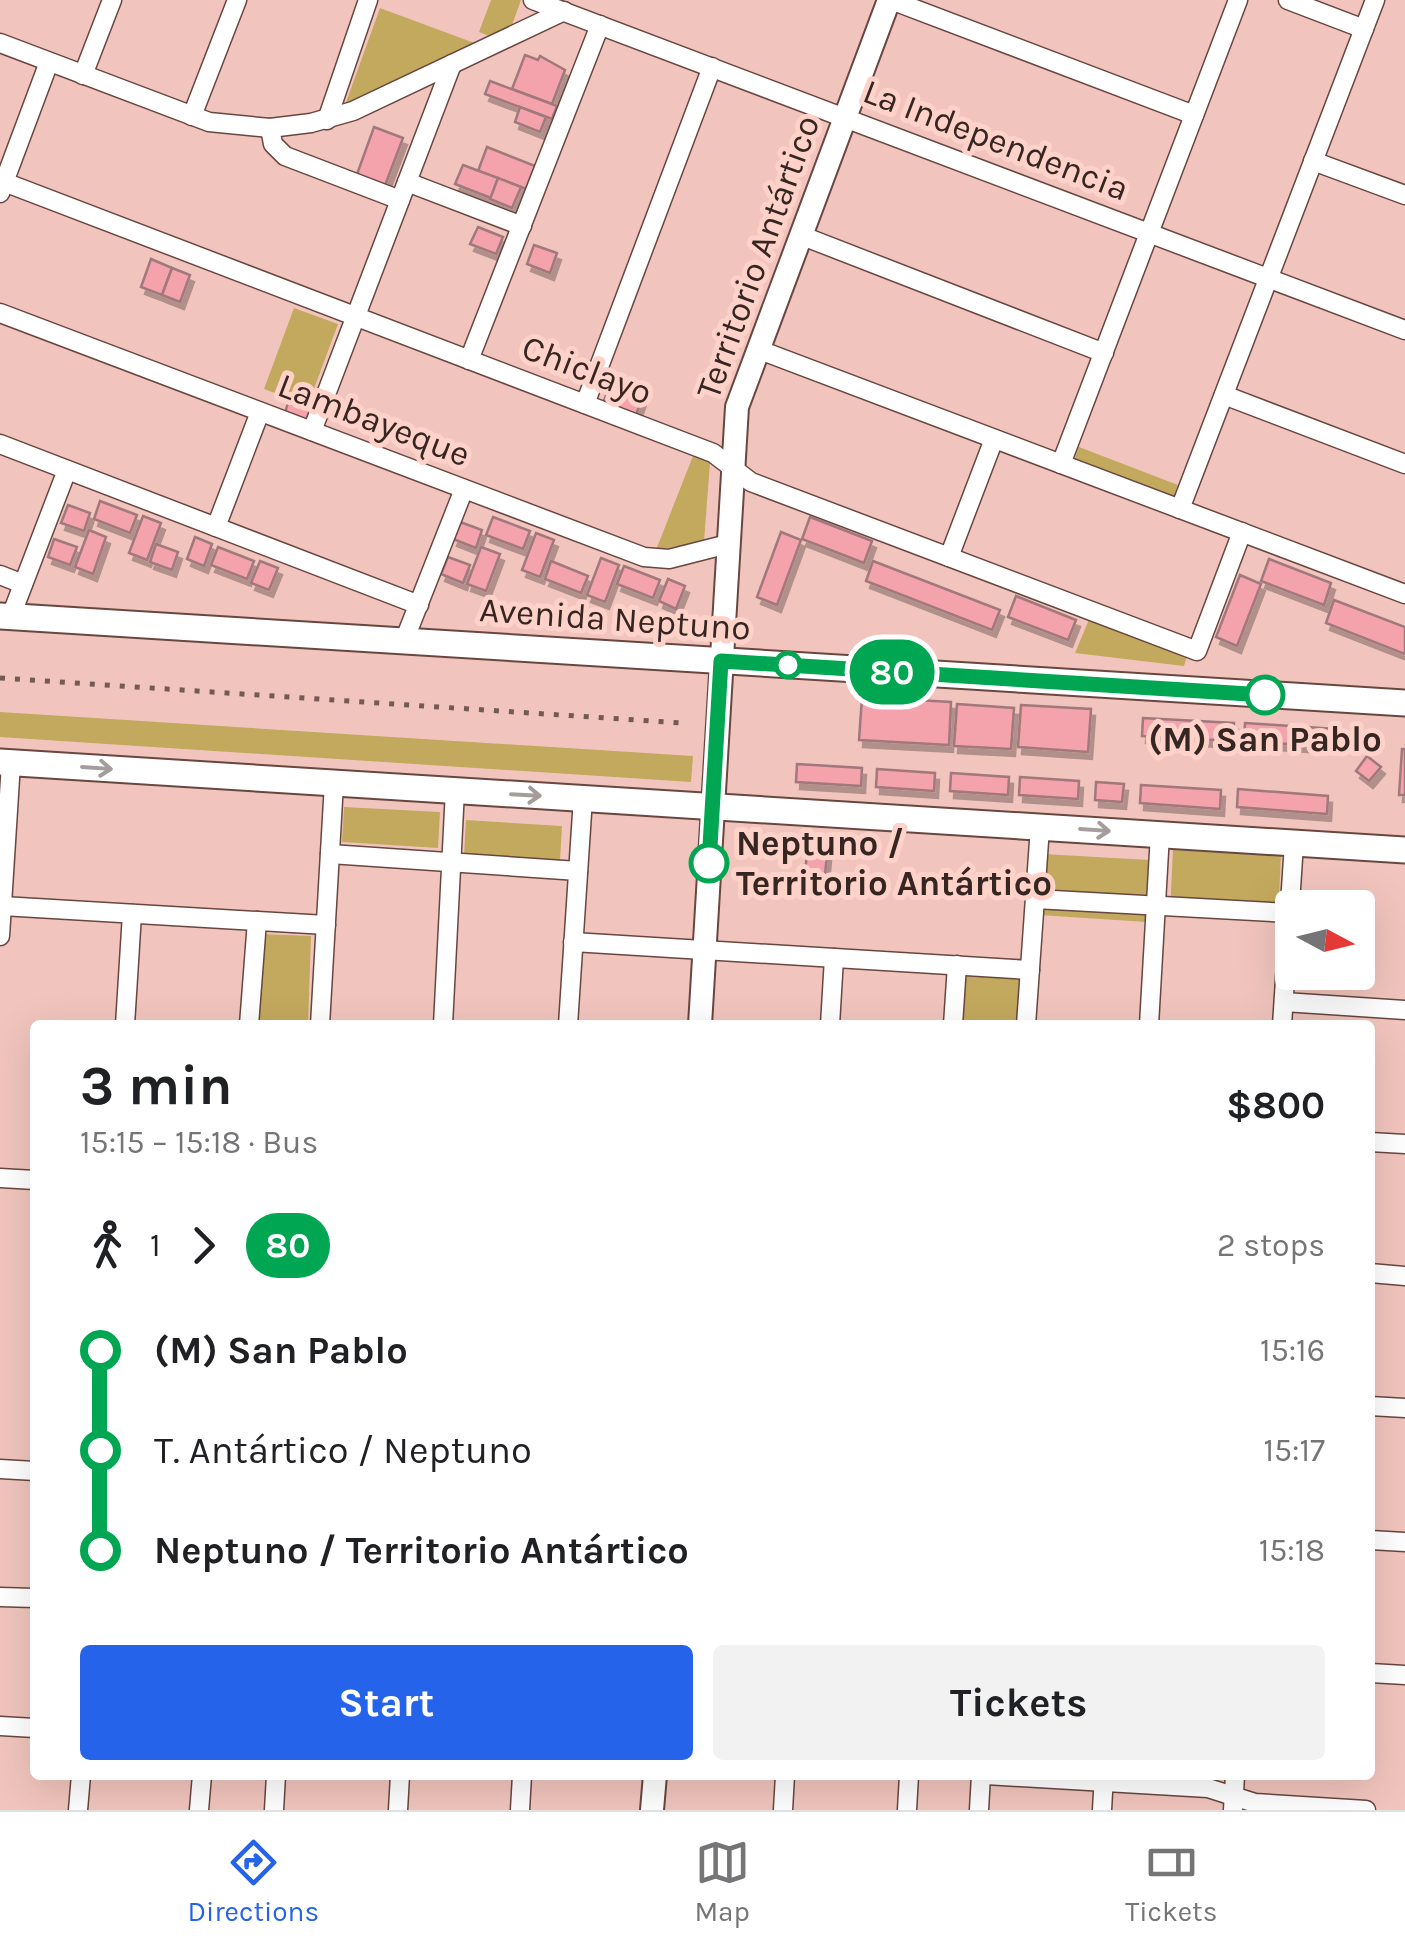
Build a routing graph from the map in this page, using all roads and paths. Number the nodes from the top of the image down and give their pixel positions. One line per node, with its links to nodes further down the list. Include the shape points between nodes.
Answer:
1 (112, 0): 17 (street)
2 (237, 0): 19 (street)
3 (368, 0): 21 (street)
4 (530, 0): 9 (street, La Independencia); 12 (street)
5 (890, 0): 18 (street); 20 (street, Territorio Antártico)
6 (1238, 0): 18 (street)
7 (1288, 0): 11 (street)
8 (1375, 0): 11 (street)
9 (564, 11): 10 (street, La Independencia); 12 (street)
10 (600, 25): 16 (street, La Independencia); 27 (street)
11 (1364, 28): 23 (street)
12 (514, 36): 15 (street)
13 (0, 43): 14 (street)
14 (49, 62): 17 (street); 24 (street)
15 (452, 64): 21 (street); 25 (street)
16 (712, 68): 20 (street, La Independencia); 38 (street)
17 (84, 75): 19 (street)
18 (1194, 115): 28 (street)
19 (192, 116): 22 (street)
20 (844, 118): 28 (street, La Independencia); 29 (street, Territorio Antártico)
21 (326, 120): 22 (street)
22 (270, 128): 25 (street, via 280,153)
23 (1313, 162): 26 (street); 30 (street)
24 (2, 188): 32 (street, Chiclayo)
25 (404, 191): 27 (street); 32 (street)
26 (1405, 195)
27 (522, 226): 36 (street)
28 (1149, 233): 30 (street, La Independencia); 35 (street)
29 (800, 235): 34 (street, Territorio Antártico); 35 (street)
30 (1268, 278): 33 (street, La Independencia); 37 (street)
31 (0, 314): 39 (street, Lambayeque)
32 (356, 316): 36 (street, Chiclayo); 40 (street)
33 (1405, 330)
34 (757, 349): 41 (street); 45 (street, Territorio Antártico, via 737,407)
35 (1104, 352): 43 (street)
36 (469, 360): 38 (street, Chiclayo)
37 (1224, 395): 44 (street); 48 (street)
38 (586, 404): 45 (street, Chiclayo, via 713,452)
39 (260, 412): 40 (street, Lambayeque); 49 (street)
40 (312, 432): 47 (street, Lambayeque)
41 (994, 439): 43 (street); 52 (street)
42 (0, 444): 46 (street)
43 (1061, 464): 48 (street)
44 (1405, 464)
45 (732, 467): 51 (street, Territorio Antártico); 52 (street, Chiclayo, via 751,482)
46 (67, 470): 49 (street); 54 (street)
47 (464, 489): 51 (street, Lambayeque, via 650,559); 56 (street)
48 (1180, 509): 50 (street)
49 (216, 528): 56 (street)
50 (1242, 532): 52 (street, Chiclayo, via 1197,650); 55 (street)
51 (728, 544): 59 (street, Territorio Antártico)
52 (949, 557)
53 (0, 575): 54 (street)
54 (23, 584): 57 (street)
55 (1405, 594)
56 (418, 605): 58 (street)
57 (5, 616): 58 (main road, Avenida Neptuno)
58 (404, 641): 59 (main road, Avenida Neptuno)
59 (721, 661): 60 (main road, Avenida Neptuno); 65 (street, Territorio Antártico)
60 (1405, 703)
61 (6, 762): 62 (main road, one-way to 62); 78 (street)
62 (334, 783): 63 (main road); 70 (street)
63 (455, 790): 64 (main road, one-way to 64); 71 (street)
64 (583, 798): 65 (main road); 72 (street)
65 (712, 806): 66 (main road); 83 (street, Territorio Antártico)
66 (1040, 827): 67 (main road, one-way to 67); 74 (street)
67 (1160, 834): 68 (main road); 75 (street)
68 (1294, 842): 69 (main road); 73 (street)
69 (1405, 850)
70 (330, 854): 71 (street); 80 (street)
71 (451, 862): 72 (street); 93 (street)
72 (578, 871): 82 (street)
73 (1291, 890)
74 (1034, 899): 75 (street); 86 (street)
75 (1156, 905): 76 (street); 99 (street)
76 (1275, 912)
77 (132, 914): 78 (street); 79 (street); 90 (street)
78 (1, 919): 81 (street)
79 (257, 920): 80 (street); 91 (street)
80 (326, 924): 92 (street)
81 (0, 936)
82 (573, 942): 83 (street); 94 (street)
83 (704, 950): 84 (street); 95 (street, Territorio Antártico)
84 (834, 958): 85 (street); 96 (street)
85 (957, 965): 86 (street); 97 (street)
86 (1030, 970): 98 (street)
87 (1285, 990): 88 (street)
88 (1284, 1002): 89 (street); 100 (street)
89 (1405, 1010)
90 (125, 1020)
91 (249, 1020)
92 (320, 1020)
93 (443, 1020)
94 (568, 1020)
95 (700, 1020)
96 (830, 1020)
97 (954, 1020)
98 (1026, 1020)
99 (1149, 1020)
100 (1282, 1020)
101 (1375, 1142): 102 (street)
102 (1405, 1144)
103 (0, 1178): 104 (street)
104 (30, 1180)
105 (1375, 1273): 106 (street)
106 (1405, 1276)
107 (1375, 1406): 108 (street)
108 (1405, 1408)
109 (0, 1469): 110 (street)
110 (30, 1471)
111 (1375, 1540): 112 (street)
112 (1405, 1542)
113 (0, 1597): 114 (street)
114 (30, 1598)
115 (1375, 1673): 116 (street)
116 (1405, 1675)
117 (0, 1726): 118 (street)
118 (30, 1728)
119 (80, 1780): 131 (street)
120 (202, 1780): 132 (street)
121 (276, 1780): 133 (street)
122 (400, 1780): 134 (street)
123 (522, 1780): 135 (street)
124 (655, 1780): 136 (street)
125 (785, 1780): 137 (street)
126 (909, 1780): 138 (street)
127 (983, 1780): 139 (street)
128 (1104, 1780): 140 (street)
129 (1116, 1780): 130 (street, via 1208,1788)
130 (1233, 1803): 141 (street)
131 (78, 1810)
132 (199, 1810)
133 (274, 1810)
134 (398, 1810)
135 (520, 1810)
136 (652, 1810)
137 (783, 1810)
138 (907, 1810)
139 (979, 1810)
140 (1102, 1810)
141 (1366, 1810)

